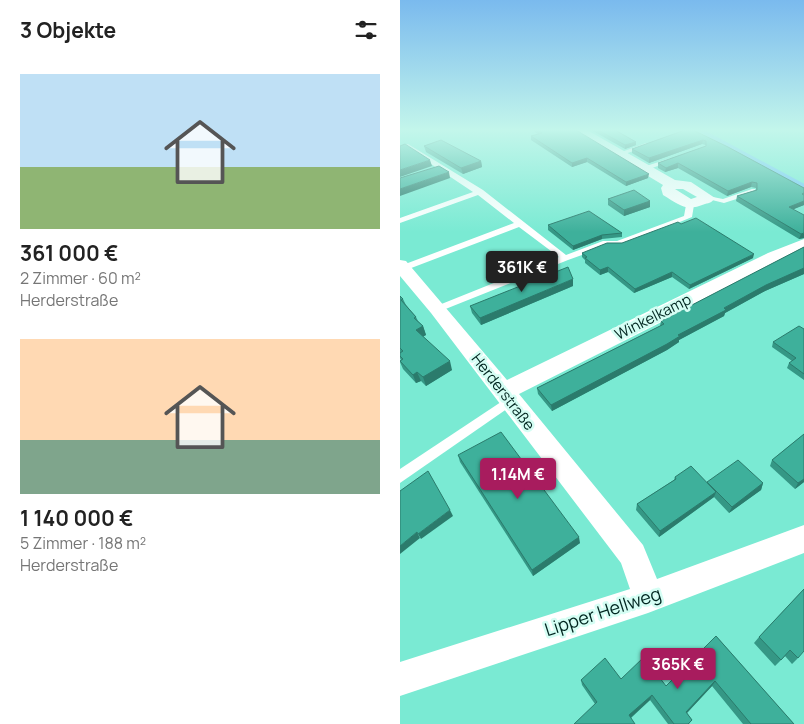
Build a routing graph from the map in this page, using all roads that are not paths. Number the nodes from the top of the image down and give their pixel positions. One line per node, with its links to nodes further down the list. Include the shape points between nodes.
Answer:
1 (433, 164): 7 (lane)
2 (636, 164): 4 (street)
3 (657, 164): 4 (lane)
4 (644, 168): 5 (street)
5 (672, 184): 8 (street, via 686,185); 9 (street, via 668,192)
6 (752, 190): 8 (lane, via 724,200)
7 (480, 192): 10 (lane); 11 (lane)
8 (708, 198): 9 (street)
9 (690, 205): 13 (lane, via 688,217 618,244 606,243)
10 (400, 221)
11 (521, 223): 13 (lane); 14 (lane)
12 (804, 244): 16 (street, Winkelkamp)
13 (565, 258): 15 (lane)
14 (402, 266): 15 (street, Herderstraße)
15 (438, 309): 16 (street, Herderstraße)
16 (506, 397): 17 (lane); 19 (street, Herderstraße, via 633,555)
17 (400, 477)
18 (804, 539): 19 (street, Lipper Hellweg)
19 (648, 598): 20 (street, Lipper Hellweg)
20 (400, 679)

